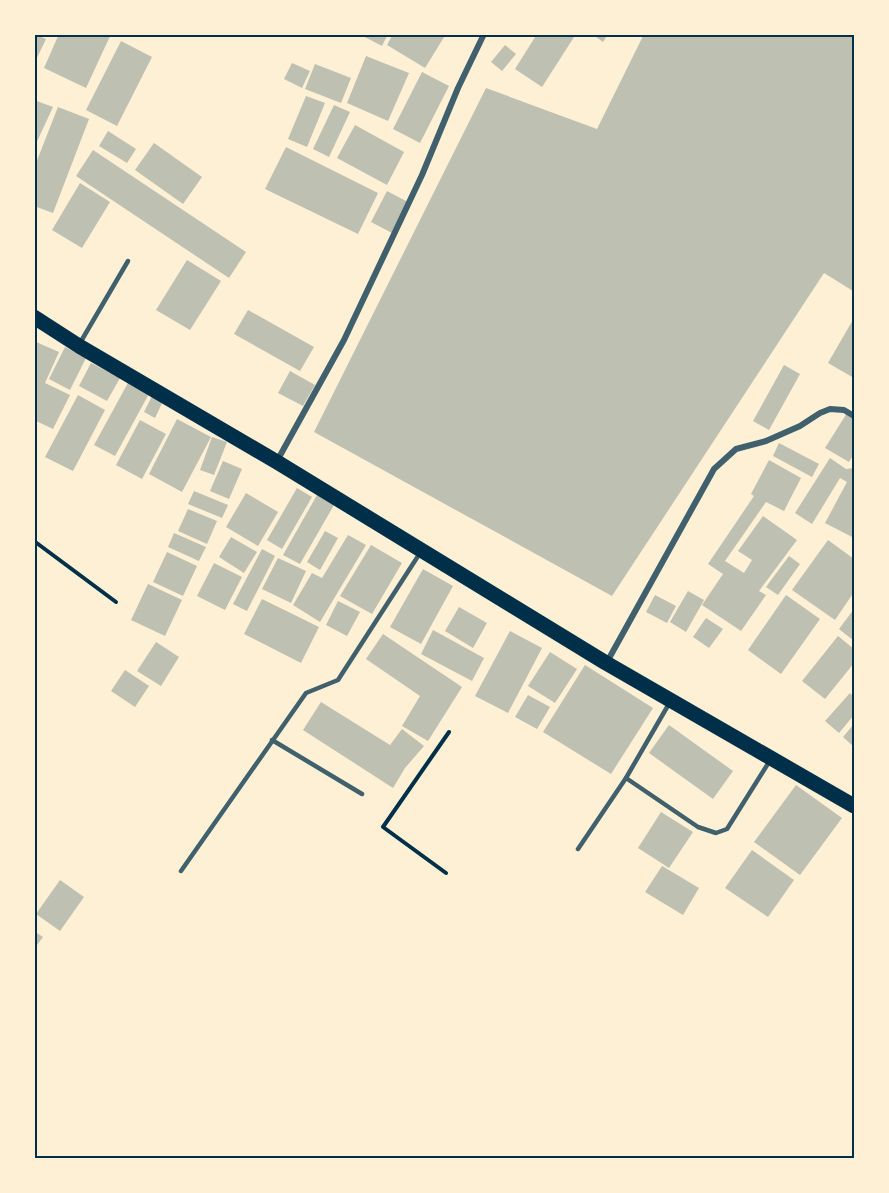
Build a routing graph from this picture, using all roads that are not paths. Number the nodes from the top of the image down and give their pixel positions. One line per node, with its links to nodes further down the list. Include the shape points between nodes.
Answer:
1 (484, 34): 6 (street, via 344,340)
2 (128, 261): 4 (lane)
3 (34, 316): 4 (main road)
4 (79, 346): 6 (main road)
5 (855, 416): 8 (street, via 830,409 766,441 736,449 724,459 714,469)
6 (277, 462): 7 (main road)
7 (421, 550): 8 (main road); 10 (lane, via 338,681 306,693)
8 (606, 663): 9 (main road)
9 (671, 700): 11 (main road); 12 (lane)
10 (272, 740): 13 (lane); 16 (lane)
11 (768, 756): 12 (lane, via 769,762 727,830 716,832 698,826); 14 (main road)
12 (626, 778): 15 (lane)
13 (362, 794)
14 (855, 806)
15 (578, 849)
16 (182, 871)

